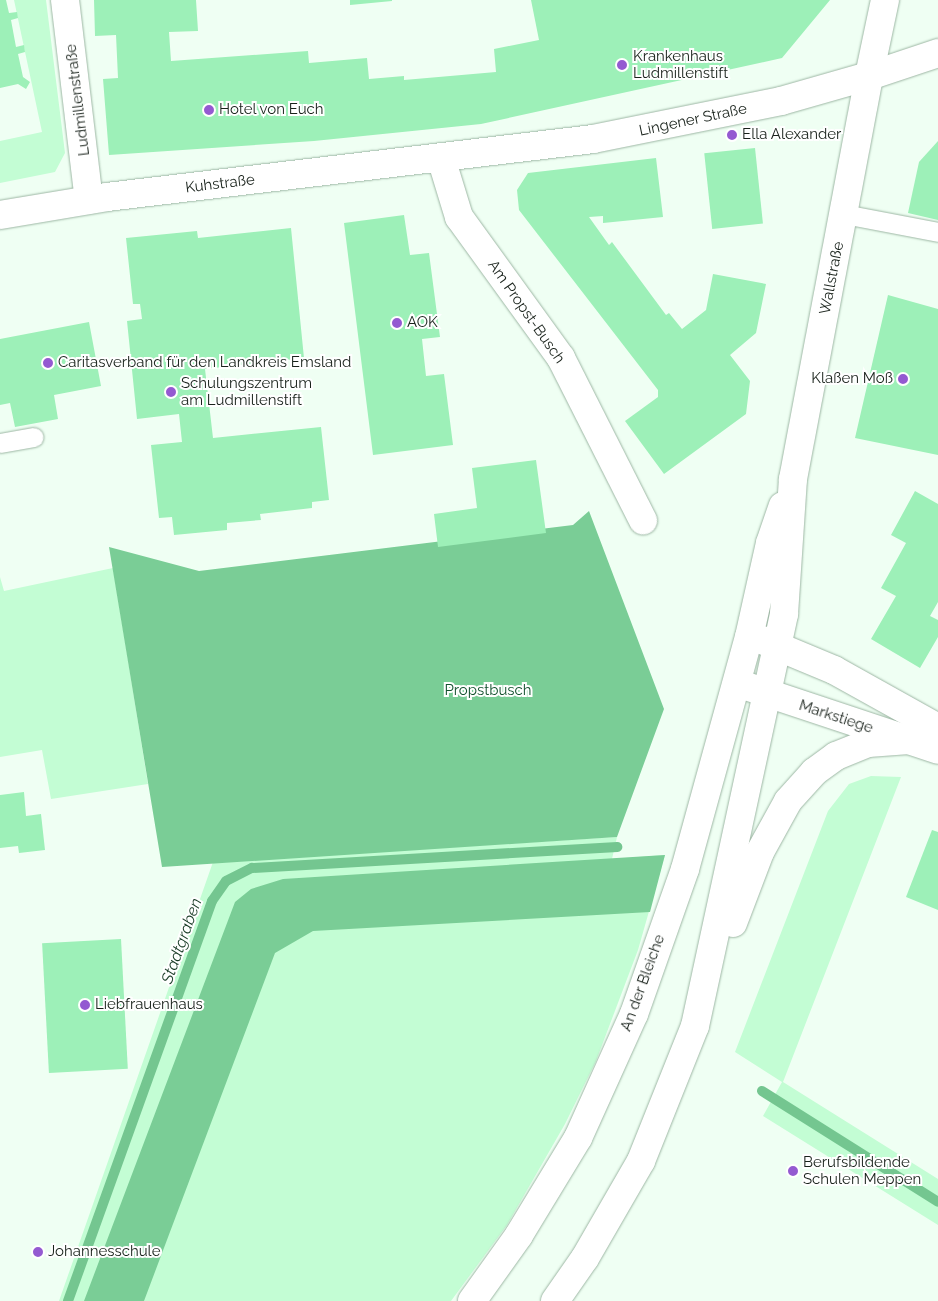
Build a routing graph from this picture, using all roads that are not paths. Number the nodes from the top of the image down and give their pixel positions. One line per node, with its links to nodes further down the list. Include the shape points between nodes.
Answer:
1 (65, 0): 6 (street, Ludmillenstraße)
2 (885, 0): 4 (street, Wallstraße)
3 (938, 53): 4 (street, Lingener Straße)
4 (869, 76): 5 (street, Lingener Straße, via 697,121 593,139); 7 (street, Wallstraße)
5 (441, 158): 6 (street, Kuhstraße); 13 (street, Am Propst-Busch, via 459,217 561,358)
6 (89, 200): 8 (street, Kuhstraße)
7 (844, 214): 9 (lane); 12 (street, Wallstraße)
8 (0, 215)
9 (938, 232)
10 (32, 437): 11 (lane)
11 (0, 444)
12 (794, 479): 14 (street, Wallstraße, via 770,543); 15 (street, Wallstraße, via 784,614)
13 (643, 520)
14 (749, 637): 15 (street); 16 (street, An der Bleiche)
15 (778, 644): 17 (street); 18 (street, via 834,670)
16 (735, 682): 17 (street, Markstiege); 22 (street, An der Bleiche, via 685,869 634,1014 578,1138 519,1235)
17 (766, 693): 19 (street, Markstiege); 21 (street, via 734,857)
18 (938, 728)
19 (909, 740): 20 (street, Markstiege); 21 (street, via 868,743 836,756 814,772 788,801 760,852)
20 (938, 750)
21 (694, 1026): 23 (street, via 641,1161 585,1258)
22 (472, 1301)
23 (555, 1301)

